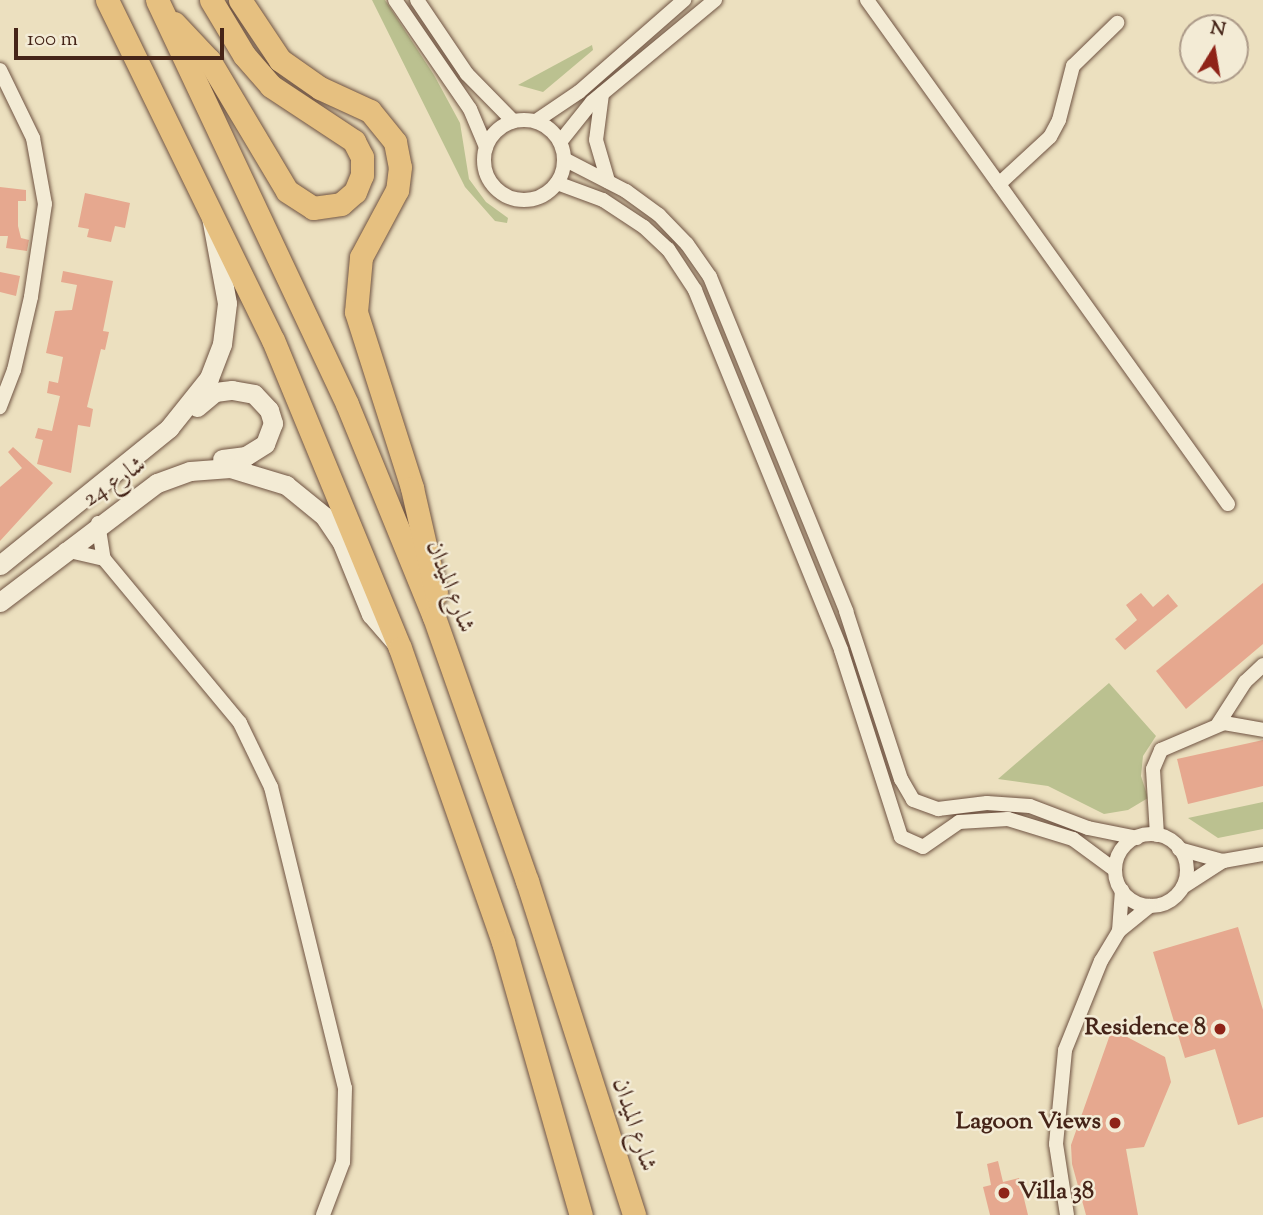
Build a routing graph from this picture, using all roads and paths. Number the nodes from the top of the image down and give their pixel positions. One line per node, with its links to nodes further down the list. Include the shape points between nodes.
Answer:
1 (107, 0): 21 (main road)
2 (211, 0): 9 (main road, via 239,48 271,86 354,141 362,157 362,175 355,192 341,204 313,208 295,198 202,50)
3 (240, 0): 31 (main road, via 280,60 313,84 370,111 395,142 400,167 397,190 361,257 356,312 412,488 436,588)
4 (395, 0): 16 (street, via 470,109)
5 (417, 0): 13 (street, via 467,74)
6 (684, 0): 14 (street, via 579,92)
7 (715, 0): 12 (street)
8 (867, 0): 20 (street)
9 (161, 8): 31 (main road, شارع الميدان, via 347,404)
10 (1117, 23): 20 (street, via 1073,66 1050,138)
11 (0, 70): 22 (street, via 36,148 45,204 29,309)
12 (602, 93): 15 (street); 18 (street, via 596,140)
13 (513, 121): 14 (street); 16 (street, via 494,134)
14 (536, 121): 15 (street)
15 (560, 142): 17 (street)
16 (486, 147): 19 (street, via 484,164 490,181 510,197 536,198)
17 (564, 159): 18 (street); 19 (street)
18 (608, 181): 37 (street, via 674,229 719,296 856,638 907,792 917,803 938,809 1008,794)
19 (557, 183): 39 (street, via 603,200 634,219 668,250 687,276 841,650 901,837 913,846 928,846)
20 (999, 184): 25 (street)
21 (211, 212): 23 (street, شارع 24, via 212,242 227,303 222,344 202,389); 32 (main road, via 323,454)
22 (0, 407)
23 (169, 428): 24 (street, via 209,394 222,390 254,394 269,410 271,433 257,452 210,460); 29 (street, شارع 24)
24 (196, 470): 26 (street, شارع 24, via 157,482); 32 (street, شارع 24, via 230,468 260,474 286,485 313,505 342,543 371,614)
25 (1228, 504)
26 (98, 523): 27 (street, شارع 24); 28 (street)
27 (63, 550): 28 (street); 30 (street, شارع 24)
28 (104, 559): 51 (street, via 240,723 271,787 345,1088 343,1162)
29 (0, 565)
30 (0, 602)
31 (434, 617): 53 (main road, شارع الميدان, via 527,881)
32 (400, 648): 52 (main road, via 507,953)
33 (1263, 665): 34 (street, via 1245,682)
34 (1236, 702): 35 (street); 36 (street)
35 (1218, 724): 36 (street); 40 (street, via 1170,743 1158,754 1153,769)
36 (1256, 728)
37 (1046, 805): 38 (street); 41 (street, via 1070,810 1088,828)
38 (1040, 825): 39 (street, via 992,818); 42 (street)
39 (951, 826): 42 (street, via 1016,829)
40 (1157, 835): 41 (street); 43 (street)
41 (1137, 838): 46 (street, via 1121,851)
42 (1088, 848): 46 (street)
43 (1180, 849): 45 (street); 47 (street, via 1187,867)
44 (1263, 854): 45 (street)
45 (1223, 861): 47 (street)
46 (1115, 870): 48 (street)
47 (1183, 887): 49 (street, via 1169,901)
48 (1122, 890): 49 (street, via 1137,903); 50 (street)
49 (1150, 906): 50 (street)
50 (1119, 931): 54 (street, via 1087,989 1065,1049 1056,1144)
51 (323, 1215)
52 (581, 1215)
53 (634, 1215)
54 (1067, 1215)

